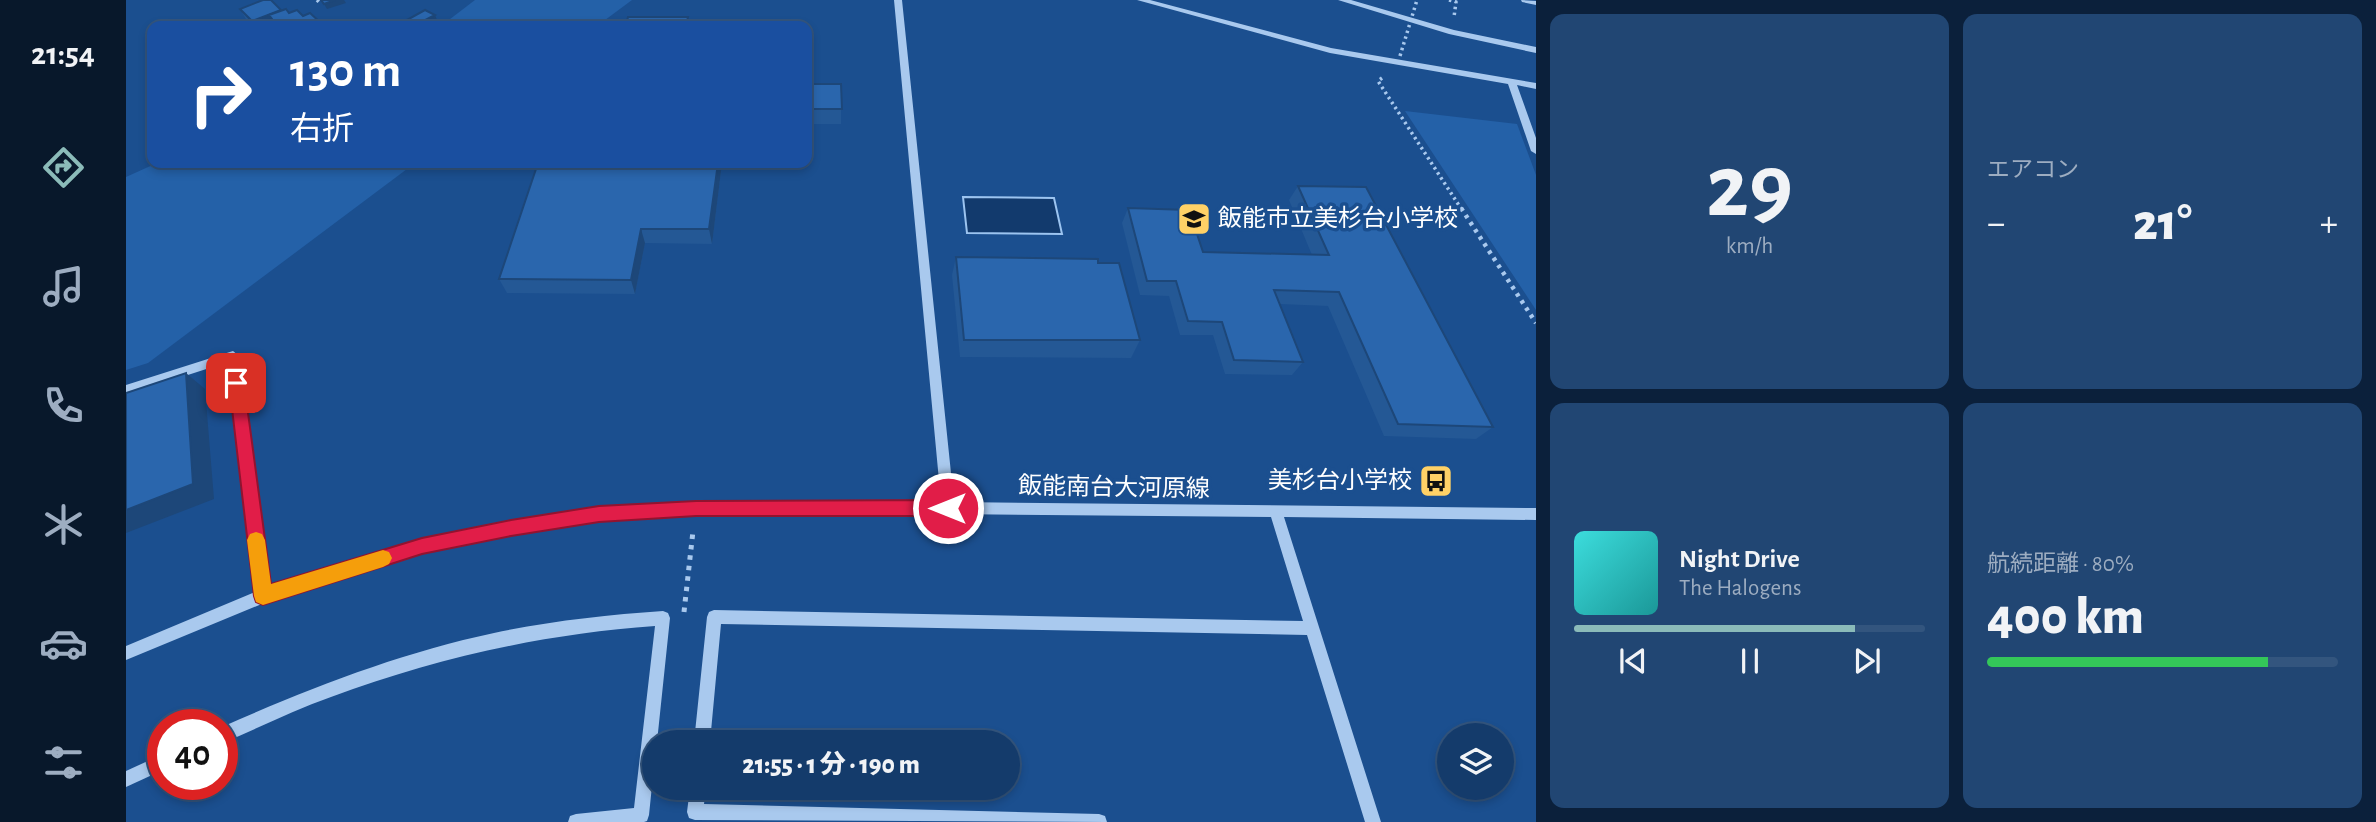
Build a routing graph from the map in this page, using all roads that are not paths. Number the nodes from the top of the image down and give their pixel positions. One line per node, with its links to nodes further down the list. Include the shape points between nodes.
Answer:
1 (898, 0): 11 (street)
2 (1141, 0): 7 (street, via 1272,36)
3 (1342, 0): 6 (street, via 1452,32)
4 (1525, 0): 5 (street)
5 (1536, 3)
6 (1536, 50)
7 (1512, 83): 8 (street); 9 (street)
8 (1536, 86)
9 (1536, 151)
10 (126, 390): 14 (street, via 233,356)
11 (948, 508): 12 (street, 飯能南台大河原線); 14 (street, 飯能南台大河原線, via 599,514 422,546)
12 (1276, 513): 13 (street, 飯能南台大河原線); 15 (street)
13 (1536, 514)
14 (263, 596): 16 (street, 飯能南台大河原線)
15 (1313, 628): 18 (street, via 714,617); 24 (street)
16 (126, 653)
17 (238, 728): 22 (street, via 419,657 556,628 663,618 641,815)
18 (703, 730)
19 (147, 769): 20 (street)
20 (126, 779)
21 (696, 800): 23 (street, via 695,812)
22 (576, 822)
23 (1099, 822)
24 (1373, 822)

